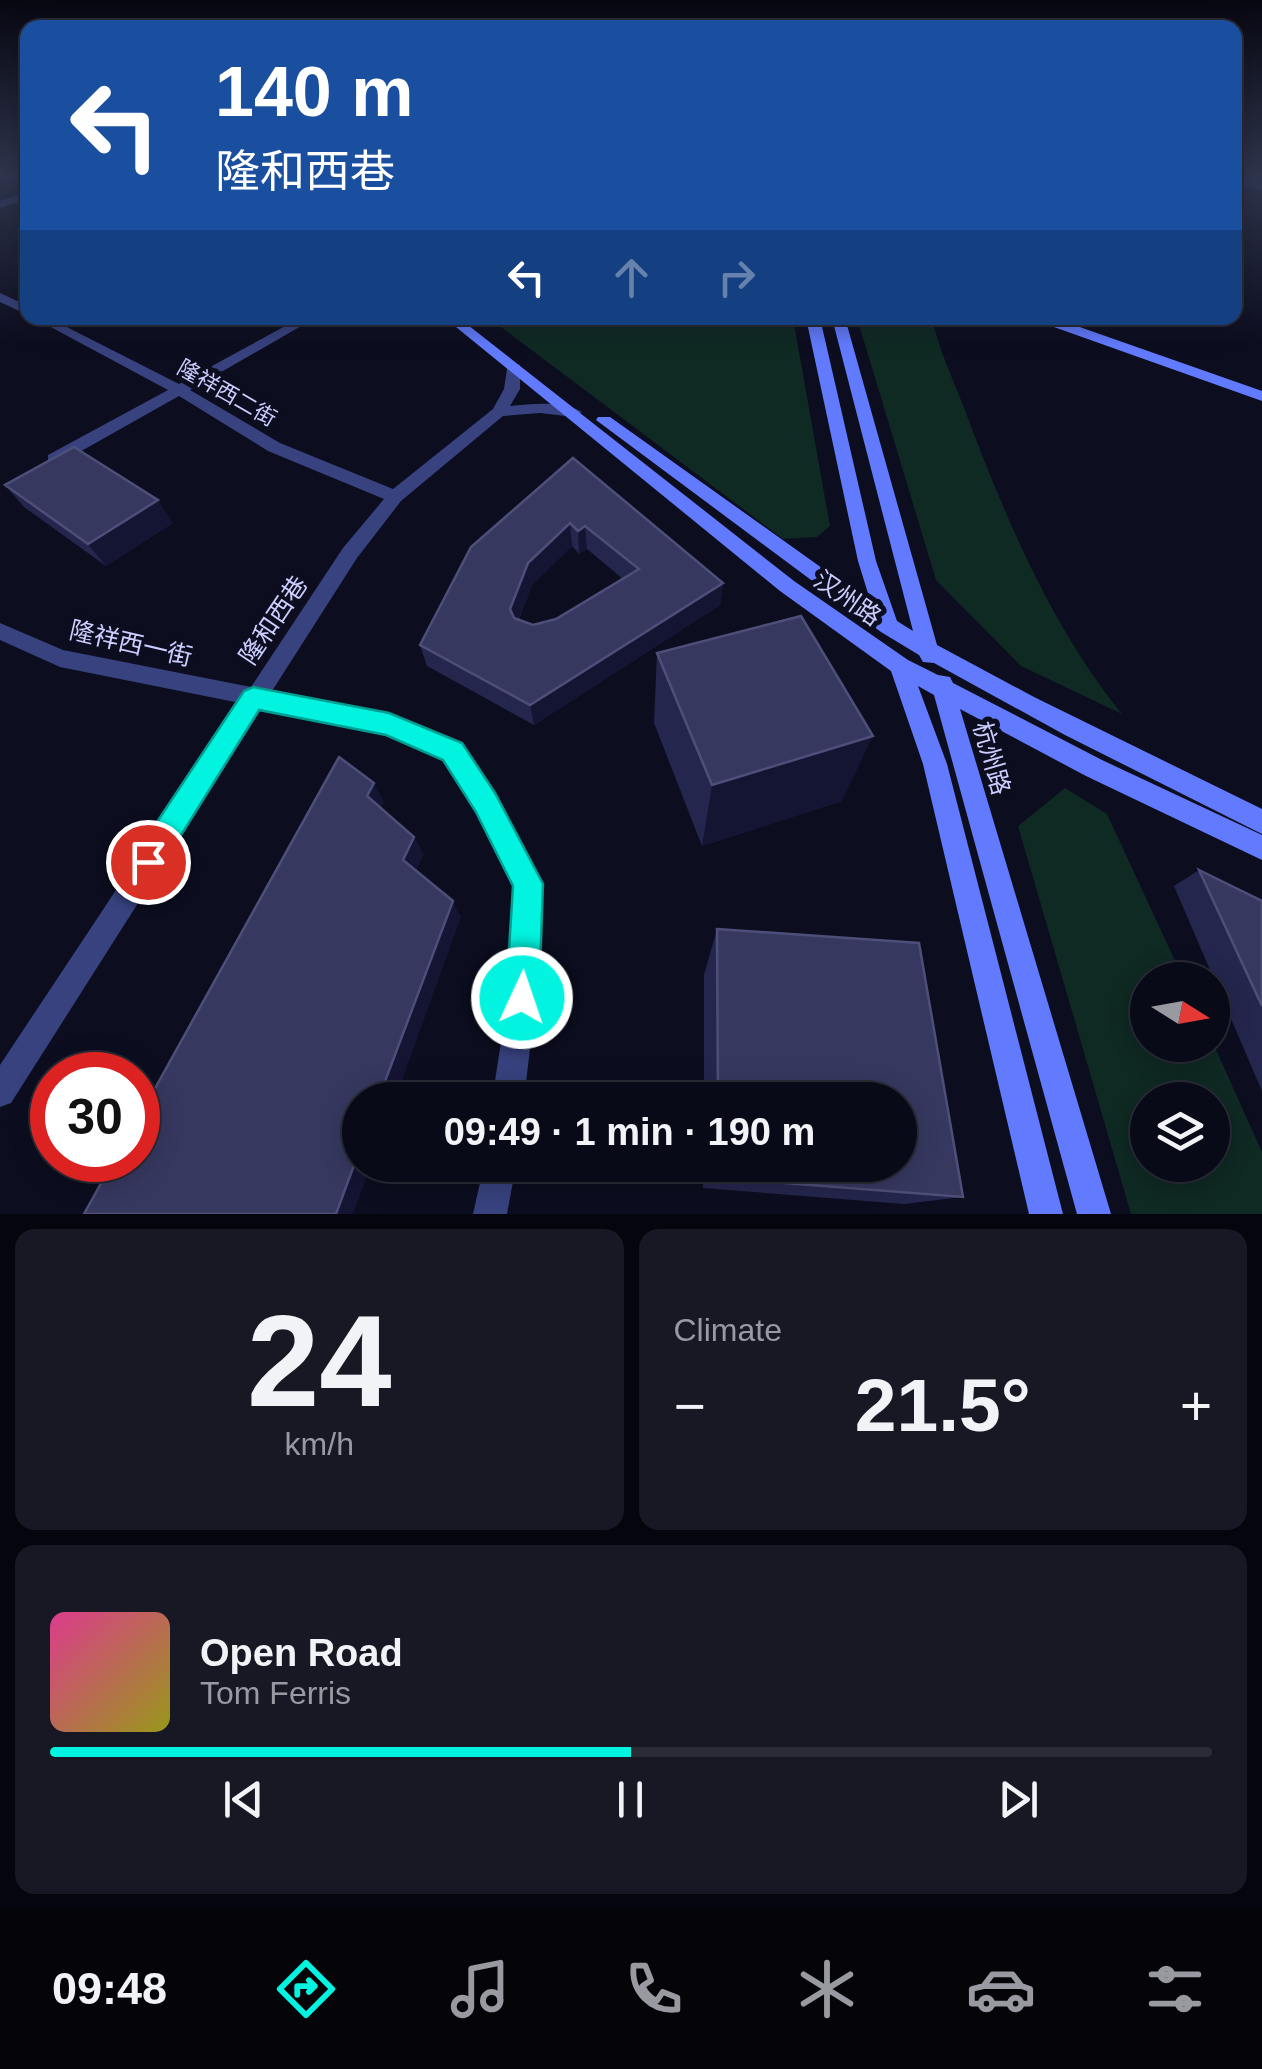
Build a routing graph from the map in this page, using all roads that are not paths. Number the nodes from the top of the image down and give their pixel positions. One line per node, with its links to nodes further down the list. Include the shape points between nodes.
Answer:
1 (54, 325): 11 (street, 隆祥西二街)
2 (296, 325): 11 (street)
3 (460, 325): 9 (main road, 汉州路)
4 (479, 325): 17 (main road, 汉州路)
5 (815, 325): 17 (main road, via 867,562)
6 (840, 325): 19 (main road, 杭州路)
7 (1062, 325): 12 (main road)
8 (1081, 325): 10 (main road)
9 (513, 365): 13 (street, via 512,389); 14 (main road, 汉州路)
10 (1262, 386)
11 (178, 389): 15 (street); 16 (street, 隆祥西二街, via 274,447)
12 (1262, 396)
13 (499, 412): 14 (street); 16 (street, 隆和西巷)
14 (574, 412): 20 (main road, 汉州路, via 787,586)
15 (32, 471)
16 (394, 498): 22 (street, 隆和西巷)
17 (888, 626): 19 (main road, 汉州路); 20 (main road)
18 (0, 630): 22 (street, 隆祥西一街, via 60,658)
19 (927, 650): 21 (main road, 杭州路); 23 (main road, 汉州路, via 1077,733)
20 (900, 666): 21 (main road, 汉州路); 29 (main road, via 934,764)
21 (945, 690): 24 (main road, 汉州路); 30 (main road, 杭州路)
22 (253, 698): 25 (street, 隆祥西一街, via 389,724 453,751 528,884); 26 (street, 隆和西巷)
23 (1262, 822)
24 (1262, 848)
25 (510, 1082)
26 (0, 1092)
27 (497, 1182): 28 (street)
28 (490, 1214)
29 (1046, 1214)
30 (1094, 1214)

